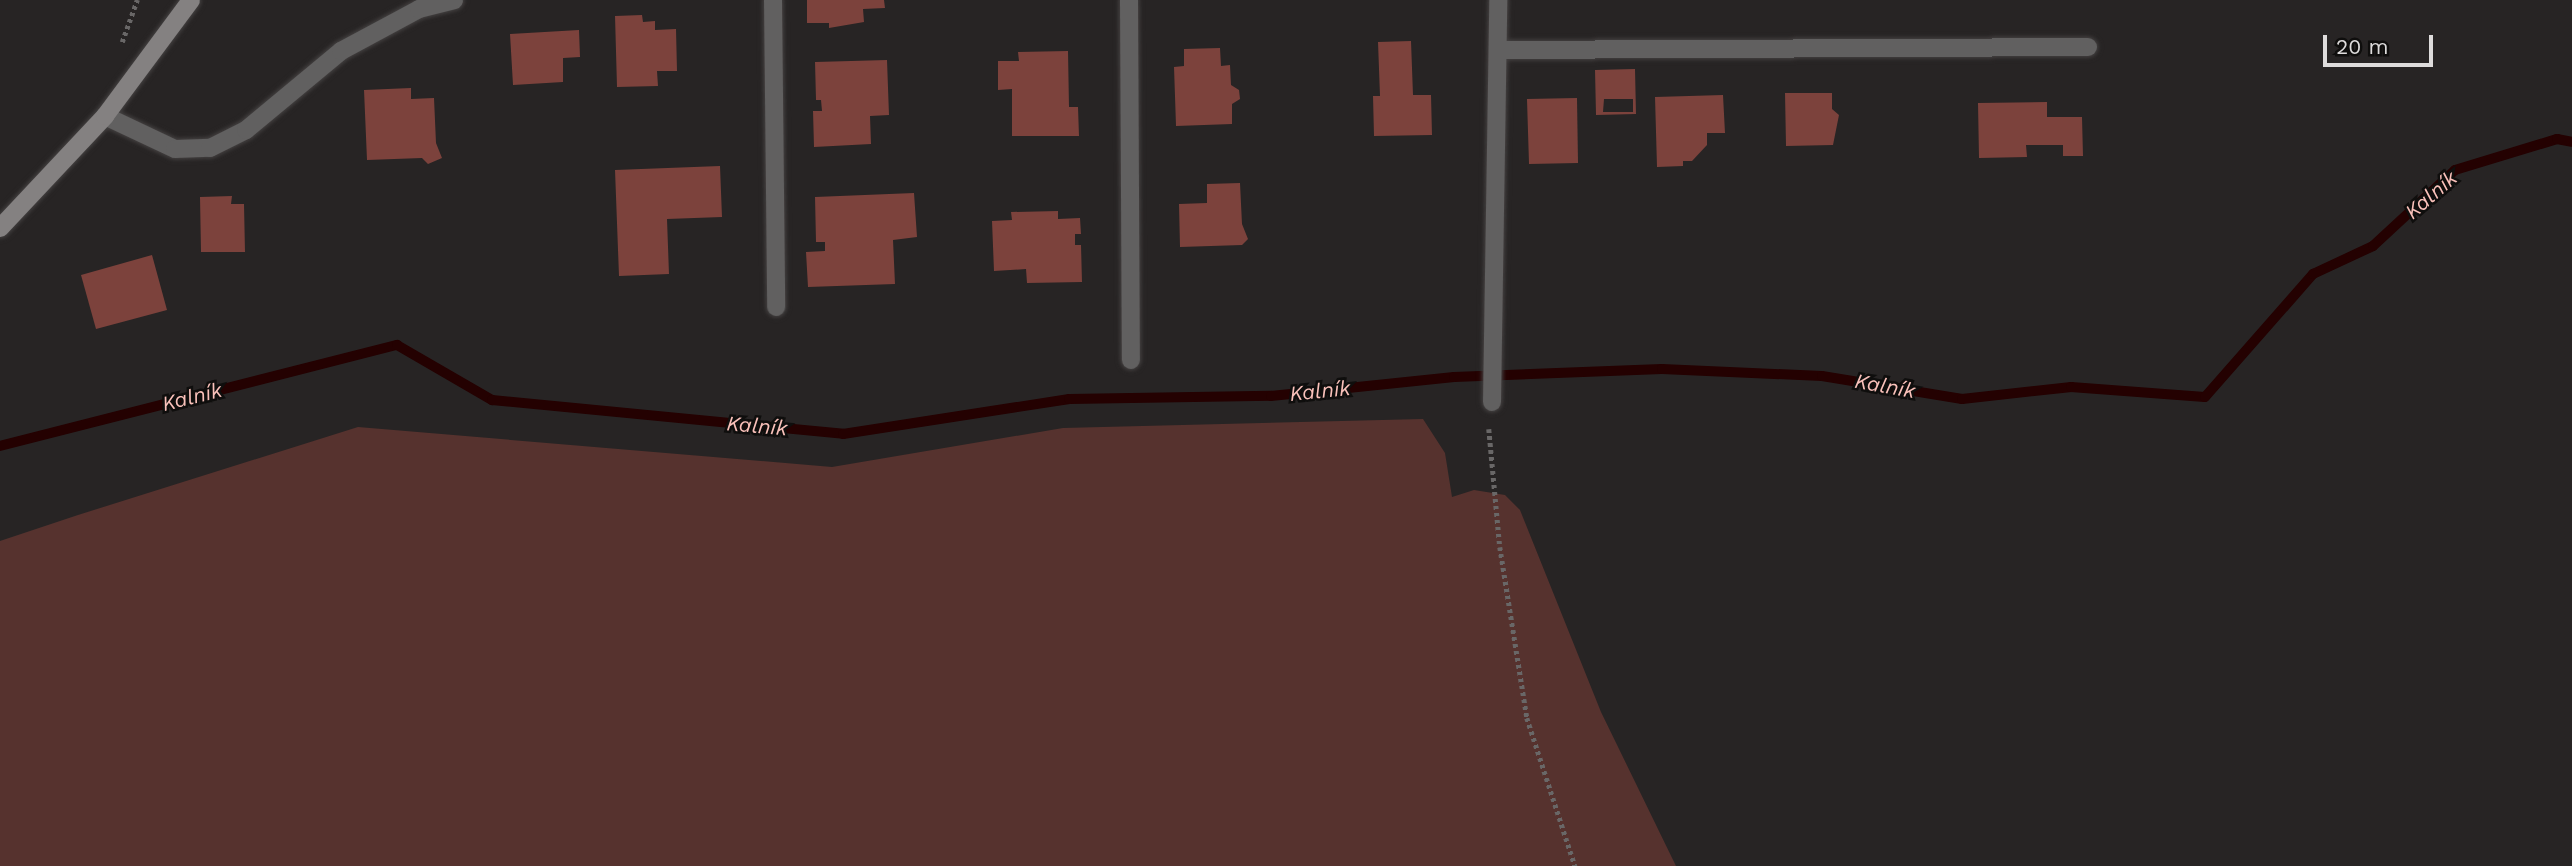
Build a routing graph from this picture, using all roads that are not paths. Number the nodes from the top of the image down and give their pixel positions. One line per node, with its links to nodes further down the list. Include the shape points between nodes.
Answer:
1 (191, 0): 8 (street)
2 (454, 0): 8 (street, via 419,9 341,51 246,130 209,148 175,149)
3 (773, 0): 10 (street)
4 (1129, 0): 11 (street)
5 (1498, 0): 7 (street)
6 (2088, 47): 7 (street)
7 (1499, 50): 12 (street)
8 (105, 116): 9 (street)
9 (0, 228)
10 (776, 307)
11 (1131, 360)
12 (1492, 402)

